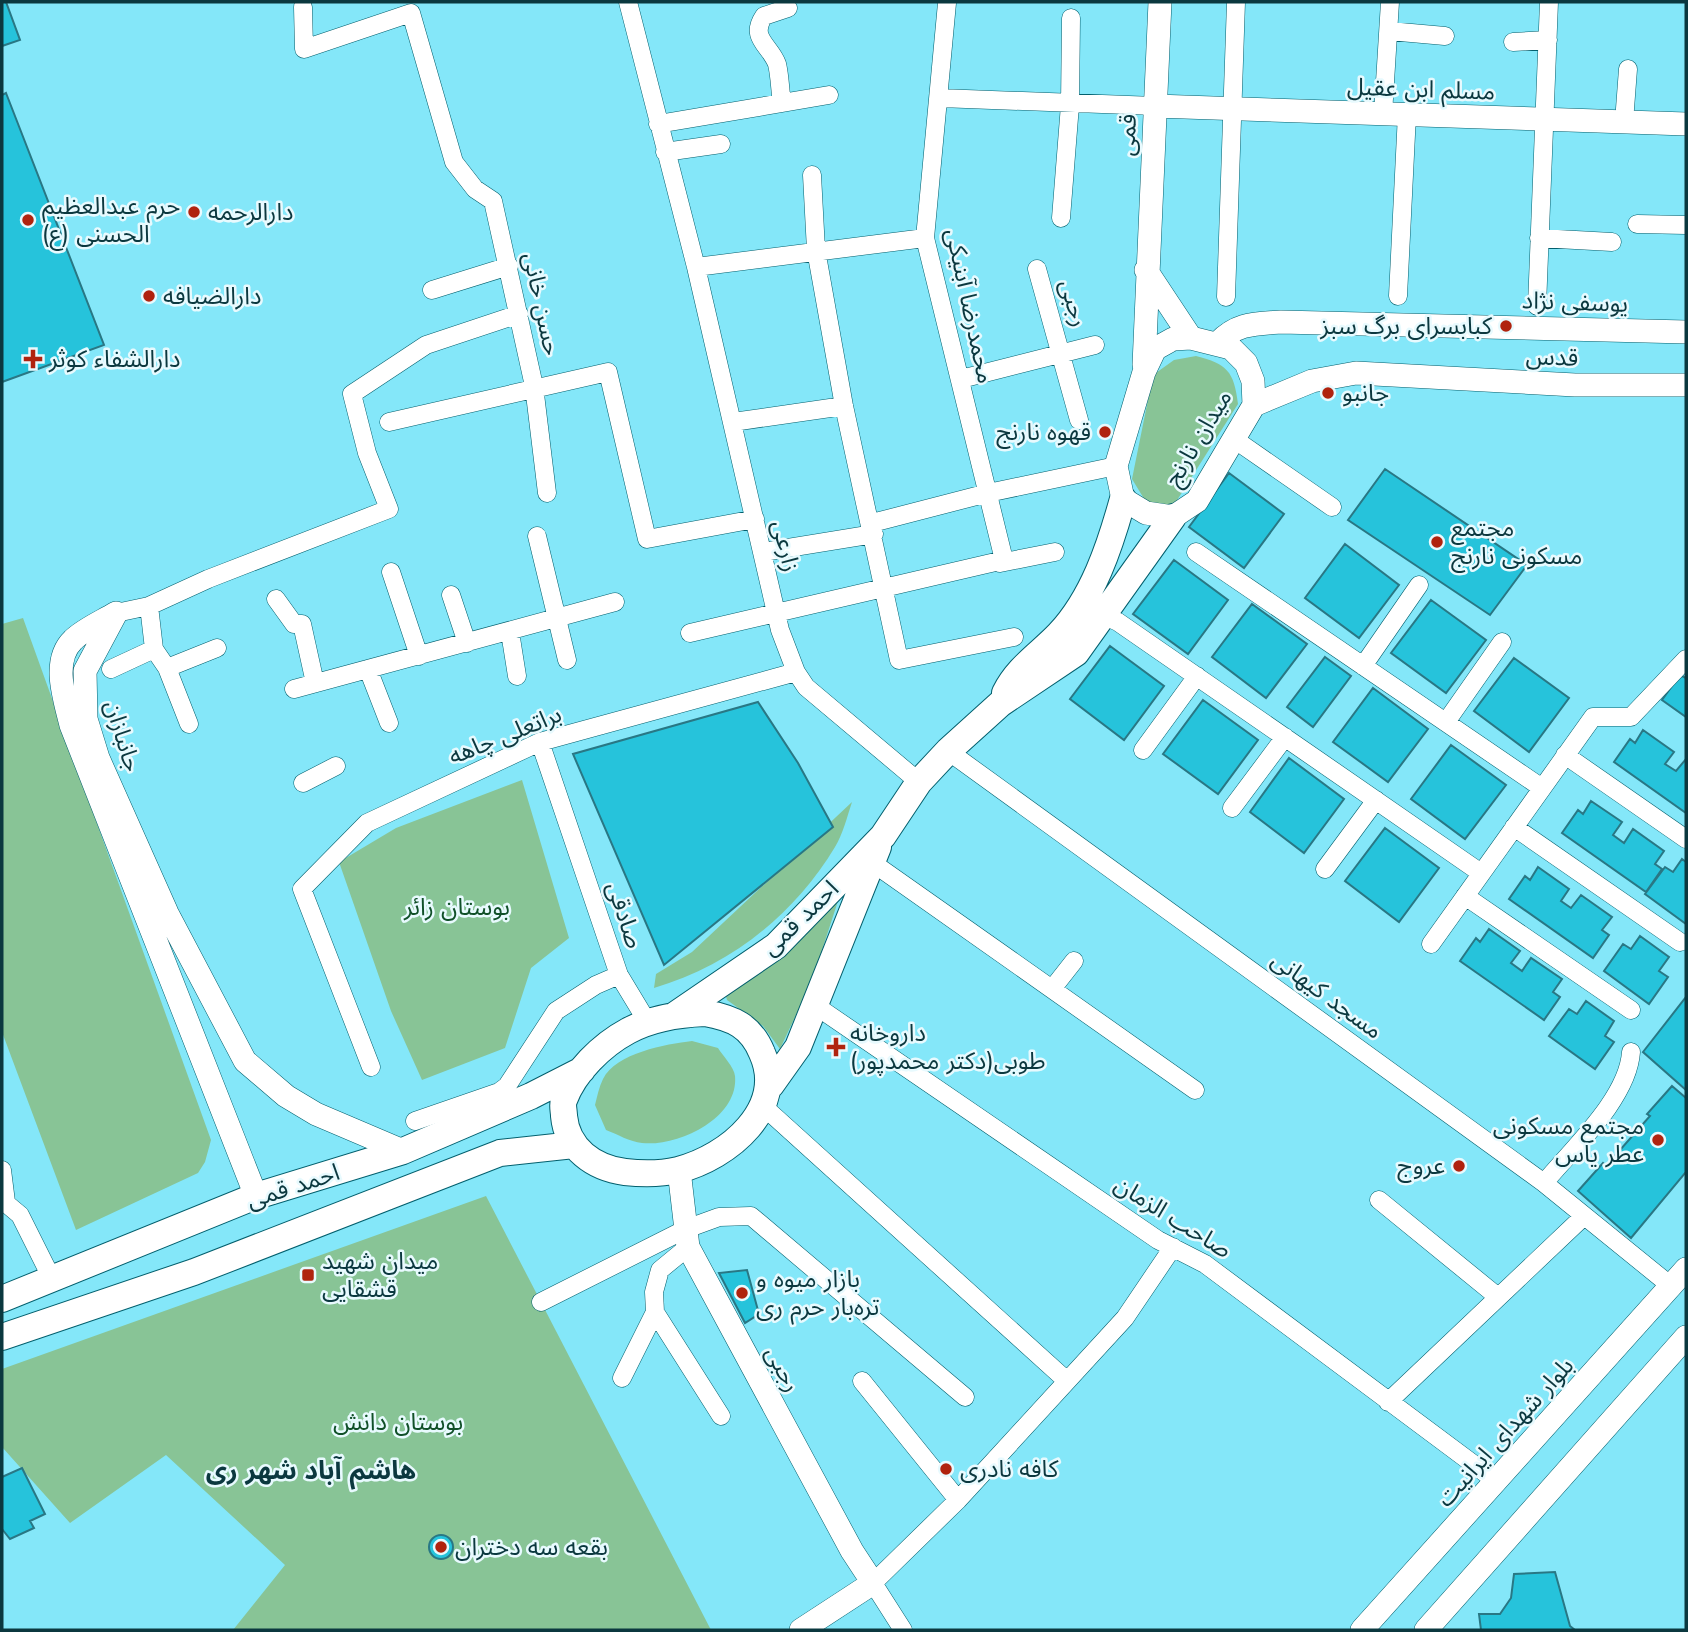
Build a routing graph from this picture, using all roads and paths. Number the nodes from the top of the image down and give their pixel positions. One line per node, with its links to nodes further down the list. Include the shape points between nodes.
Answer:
1 (628, 2): 25 (street, زارعی)
2 (1160, 2): 19 (street, قمی)
3 (1236, 2): 20 (street)
4 (1390, 2): 10 (street)
5 (1549, 2): 12 (street)
6 (947, 3): 16 (street, محمدرضا آبنیکی)
7 (303, 7): 37 (street, حسن خانی, via 304,49 411,13 454,162 475,189 493,201)
8 (788, 8): 17 (street, via 764,16 758,32 776,64)
9 (1071, 18): 18 (street)
10 (1389, 31): 11 (street); 21 (street)
11 (1445, 36)
12 (1548, 40): 13 (street); 23 (street)
13 (1513, 42)
14 (1629, 69): 24 (street)
15 (829, 95): 17 (street)
16 (940, 99): 18 (street); 34 (street, محمدرضا آبنیکی)
17 (782, 103): 25 (street)
18 (1070, 105): 19 (street); 30 (street)
19 (1155, 106): 20 (street, مسلم ابن عقیل); 40 (street, قمی)
20 (1233, 108): 21 (street, مسلم ابن عقیل); 43 (street)
21 (1382, 114): 22 (street, مسلم ابن عقیل)
22 (1407, 114): 23 (street, مسلم ابن عقیل); 42 (street)
23 (1542, 119): 24 (street, مسلم ابن عقیل); 33 (street)
24 (1624, 122): 26 (street, مسلم ابن عقیل)
25 (658, 124): 28 (street, زارعی)
26 (1686, 124)
27 (721, 144): 28 (street)
28 (665, 152): 38 (street, زارعی)
29 (812, 175): 36 (street)
30 (1061, 218)
31 (1637, 224): 32 (street)
32 (1686, 225)
33 (1539, 237): 35 (street); 44 (street)
34 (925, 238): 36 (street); 52 (street, محمدرضا آبنیکی)
35 (1612, 242)
36 (816, 250): 38 (street); 56 (street)
37 (509, 266): 41 (street); 45 (street, حسن خانی)
38 (696, 267): 59 (street, زارعی)
39 (1037, 269): 50 (street, رجبی)
40 (1146, 271): 47 (street); 51 (street, قمی)
41 (432, 290)
42 (1398, 296)
43 (1226, 297)
44 (1537, 306)
45 (519, 314): 54 (street, حسن خانی); 80 (street, via 426,345 352,394 367,453 389,509)
46 (1686, 332): 48 (street, یوسفی نژاد, via 1281,322 1243,325 1231,329)
47 (1191, 338): 48 (street, میدان نارنج); 51 (street, میدان نارنج, via 1172,340 1155,349)
48 (1218, 343): 55 (street, میدان نارنج, via 1246,363 1253,381)
49 (1095, 345): 50 (street)
50 (1061, 353): 52 (street); 57 (street, رجبی)
51 (1144, 372): 61 (street, میدان نارنج)
52 (961, 379): 63 (street, محمدرضا آبنیکی)
53 (1686, 385): 55 (street, قدس, via 1576,385 1356,373 1312,381)
54 (534, 386): 58 (street); 62 (street); 67 (street, حسن خانی, via 608,372 647,539)
55 (1254, 405): 60 (street, میدان نارنج)
56 (844, 406): 59 (street); 68 (street)
57 (1079, 420)
58 (389, 422)
59 (733, 422): 67 (street, زارعی)
60 (1234, 439): 65 (street); 66 (street, میدان نارنج, via 1197,501)
61 (1116, 466): 63 (street); 64 (street, میدان نارنج)
62 (547, 493)
63 (988, 493): 68 (street); 73 (street, محمدرضا آبنیکی, via 1005,557)
64 (1123, 499): 66 (street, میدان نارنج, via 1146,513); 104 (main road, via 1099,573 1061,632 1013,676)
65 (1332, 507)
66 (1173, 517): 83 (main road)
67 (755, 519): 70 (street, زارعی)
68 (873, 528): 70 (street); 76 (street)
69 (537, 536): 84 (street)
70 (762, 552): 82 (street, زارعی)
71 (1055, 552): 73 (street)
72 (1196, 552): 95 (street)
73 (1000, 563): 76 (street)
74 (391, 572): 92 (street)
75 (1419, 585): 95 (street)
76 (885, 589): 82 (street); 87 (street, via 899,660)
77 (451, 595): 89 (street)
78 (276, 599): 102 (street, via 293,624 302,624)
79 (615, 602): 84 (street)
80 (149, 606): 81 (street); 91 (street)
81 (116, 613): 141 (street, جانبازان, via 85,671 86,719 98,758 167,914 244,1061 316,1114); 145 (street, جانبازان, via 72,640 61,663 66,705)
82 (777, 615): 86 (street); 99 (street, زارعی)
83 (1103, 615): 101 (street); 104 (main road, via 1076,653)
84 (558, 619): 85 (street); 94 (street)
85 (510, 632): 89 (street); 100 (street)
86 (690, 633)
87 (1013, 637)
88 (1502, 642): 105 (street)
89 (467, 643): 92 (street)
90 (217, 648): 96 (street)
91 (153, 649): 96 (street); 97 (street)
92 (419, 656): 98 (street)
93 (1686, 659): 112 (street, via 1631,716 1592,716)
94 (568, 660)
95 (1363, 666): 105 (street)
96 (167, 668): 107 (street)
97 (111, 669)
98 (368, 669): 102 (street); 106 (street)
99 (796, 672): 109 (street, براتعلی چاهه); 114 (street, زارعی, via 806,687)
100 (517, 676)
101 (1197, 677): 108 (street); 110 (street)
102 (315, 683): 103 (street)
103 (293, 689)
104 (1000, 704): 111 (main road, احمد قمی)
105 (1446, 722): 116 (street)
106 (389, 723)
107 (189, 724)
108 (1285, 737): 117 (street); 118 (street)
109 (540, 742): 128 (street, صادقی); 135 (street, براتعلی چاهه, via 367,823 302,889)
110 (1143, 750)
111 (948, 751): 114 (main road, احمد قمی); 144 (street, مسجد کیهانی)
112 (1565, 755): 116 (street); 120 (street)
113 (335, 766): 115 (street)
114 (919, 782): 121 (main road, احمد قمی)
115 (303, 783)
116 (1542, 788): 119 (street)
117 (1376, 800): 122 (street); 123 (street)
118 (1232, 808)
119 (1514, 827): 123 (street); 125 (street)
120 (1686, 839)
121 (868, 859): 129 (street); 130 (main road, احمد قمی); 132 (main road, احمد قمی, via 776,946)
122 (1325, 869)
123 (1482, 873): 124 (street)
124 (1465, 896): 126 (street); 131 (street)
125 (1680, 942)
126 (1431, 944)
127 (1074, 961): 129 (street)
128 (619, 975): 133 (street); 139 (street, صادقی, via 556,1011 508,1086)
129 (1052, 989): 137 (street)
130 (816, 1006): 138 (main road, احمد قمی, via 798,1048); 150 (street, صاحب الزمان)
131 (1631, 1010)
132 (675, 1015): 133 (main road); 138 (main road, via 705,1013 746,1027 765,1060)
133 (648, 1023): 136 (main road, via 629,1030)
134 (1631, 1052): 144 (street, via 1622,1086)
135 (371, 1067)
136 (582, 1070): 140 (main road, via 563,1102 565,1127); 141 (main road, احمد قمی)
137 (1195, 1090)
138 (767, 1096): 143 (main road, via 731,1143); 162 (street)
139 (415, 1121)
140 (574, 1145): 143 (main road, via 590,1161 610,1170 644,1174); 158 (main road, احمد قمی, via 500,1153 194,1272)
141 (403, 1151): 145 (main road, احمد قمی)
142 (2, 1170): 147 (street)
143 (679, 1170): 149 (street, رجبی)
144 (1544, 1183): 148 (street, مسجد کیهانی)
145 (256, 1196): 152 (main road, احمد قمی)
146 (1379, 1200): 154 (street)
147 (4, 1201): 152 (street, via 20,1215)
148 (1583, 1217): 153 (street, مسجد کیهانی); 154 (street)
149 (687, 1238): 156 (street); 157 (street, via 660,1270); 163 (street, via 719,1217 751,1216); 168 (street, رجبی)
150 (1173, 1247): 162 (street, via 1125,1318); 164 (street, صاحب الزمان, via 1205,1264)
151 (1686, 1269): 153 (street, بلوار شهدای ایرانیت)
152 (52, 1279): 155 (main road, احمد قمی)
153 (1671, 1286): 166 (street, بلوار شهدای ایرانیت)
154 (1498, 1297): 164 (street)
155 (2, 1298)
156 (541, 1302)
157 (655, 1312): 160 (street); 165 (street)
158 (2, 1337)
159 (1686, 1337): 172 (street)
160 (622, 1378)
161 (862, 1381): 167 (street)
162 (1066, 1381): 167 (street)
163 (965, 1397)
164 (1388, 1402): 166 (street, صاحب الزمان)
165 (721, 1416)
166 (1496, 1481): 171 (street, بلوار شهدای ایرانیت)
167 (958, 1500): 168 (street)
168 (873, 1583): 169 (street); 170 (street)
169 (801, 1630)
170 (903, 1630)
171 (1362, 1630)
172 (1426, 1630)

